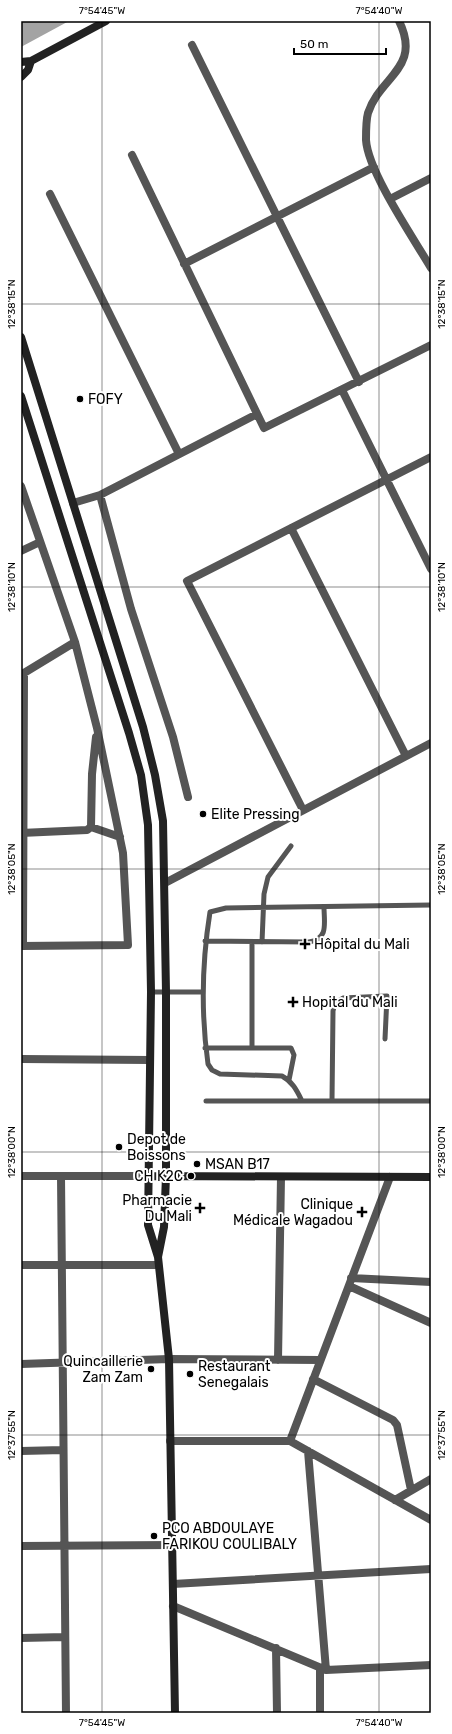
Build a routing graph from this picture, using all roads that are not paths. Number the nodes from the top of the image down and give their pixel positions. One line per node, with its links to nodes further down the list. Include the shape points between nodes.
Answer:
1 (106, 21): 4 (street)
2 (399, 21): 8 (street, via 406,46 402,64 380,91 368,113 366,141)
3 (192, 45): 12 (street)
4 (31, 61): 5 (street); 6 (street, via 28,70)
5 (21, 62)
6 (21, 77)
7 (132, 155): 13 (street)
8 (374, 167): 11 (street); 12 (street)
9 (431, 178): 11 (street)
10 (50, 194): 21 (street)
11 (390, 199): 14 (street)
12 (277, 216): 13 (street); 17 (street)
13 (184, 264): 20 (street)
14 (431, 268)
15 (21, 337): 26 (street)
16 (431, 345): 17 (street)
17 (360, 382): 18 (street)
18 (342, 390): 20 (street, via 264,428); 23 (street)
19 (21, 396): 50 (street, via 141,775 148,825)
20 (257, 414): 21 (street)
21 (179, 454): 25 (street)
22 (431, 457): 23 (street)
23 (387, 480): 27 (street); 30 (street)
24 (21, 486): 28 (street)
25 (100, 496): 26 (street); 36 (street, via 131,609 173,737)
26 (73, 503): 42 (street, via 143,728 155,775 163,822)
27 (291, 528): 35 (street); 37 (street, via 187,581)
28 (40, 542): 29 (street); 32 (street)
29 (21, 551)
30 (428, 555): 31 (street)
31 (431, 569)
32 (75, 642): 33 (street); 39 (street, via 24,673)
33 (97, 728): 38 (street, via 92,774); 40 (street)
34 (431, 743): 35 (street)
35 (406, 756): 37 (street)
36 (188, 797)
37 (303, 810): 42 (street)
38 (92, 827): 39 (street, via 88,830); 40 (street)
39 (22, 833): 49 (street)
40 (120, 837): 49 (street, via 128,945)
41 (291, 846): 45 (lane, via 268,877)
42 (165, 883): 51 (street)
43 (431, 905): 44 (lane)
44 (324, 907): 45 (lane); 48 (lane, via 324,933 317,941)
45 (263, 908): 46 (lane, via 226,908 210,912); 48 (lane)
46 (205, 941): 47 (lane); 52 (lane)
47 (252, 942): 48 (lane); 55 (lane)
48 (262, 942)
49 (22, 946)
50 (151, 992): 51 (lane); 57 (street)
51 (166, 992): 52 (lane); 66 (street)
52 (203, 992): 54 (lane)
53 (386, 1039): 60 (lane, via 387,996 342,998 335,1003)
54 (205, 1048): 55 (lane); 58 (lane, via 208,1064 212,1070 220,1074 282,1076)
55 (252, 1048): 58 (lane, via 290,1048 294,1055)
56 (21, 1059): 57 (street)
57 (150, 1060): 65 (street)
58 (288, 1080): 59 (lane)
59 (302, 1101): 60 (lane); 62 (lane)
60 (332, 1101): 61 (lane)
61 (431, 1101)
62 (206, 1102)
63 (21, 1176): 64 (street)
64 (61, 1176): 65 (street); 72 (street)
65 (149, 1176): 66 (street); 70 (street, via 148,1225)
66 (166, 1176): 67 (street); 70 (street, via 164,1227)
67 (281, 1177): 68 (street); 77 (street)
68 (390, 1177): 69 (street); 73 (street)
69 (431, 1177)
70 (158, 1261): 72 (street); 76 (street)
71 (21, 1265): 72 (street)
72 (62, 1265): 79 (street)
73 (350, 1282): 74 (street); 75 (street); 78 (street)
74 (431, 1282)
75 (431, 1323)
76 (169, 1359): 77 (street); 79 (street); 82 (street)
77 (278, 1360): 78 (street)
78 (320, 1360): 81 (street)
79 (63, 1363): 80 (street); 84 (street)
80 (21, 1364)
81 (313, 1379): 83 (street); 88 (street, via 393,1420 397,1425)
82 (170, 1441): 83 (street); 91 (street)
83 (290, 1441): 86 (street)
84 (63, 1450): 85 (street); 93 (street)
85 (21, 1451)
86 (308, 1451): 89 (street); 95 (street)
87 (431, 1479): 88 (street)
88 (411, 1490): 89 (street)
89 (395, 1500): 90 (street)
90 (431, 1520)
91 (172, 1545): 93 (street); 96 (street)
92 (21, 1546): 93 (street)
93 (64, 1546): 98 (street)
94 (431, 1569): 95 (street)
95 (318, 1576): 96 (street); 102 (street)
96 (173, 1584): 97 (street)
97 (173, 1606): 100 (street); 104 (street)
98 (65, 1637): 99 (street); 103 (street)
99 (21, 1638)
100 (276, 1648): 102 (street); 105 (street)
101 (431, 1665): 102 (street)
102 (323, 1669): 106 (street)
103 (66, 1713)
104 (174, 1713)
105 (277, 1713)
106 (320, 1713)

